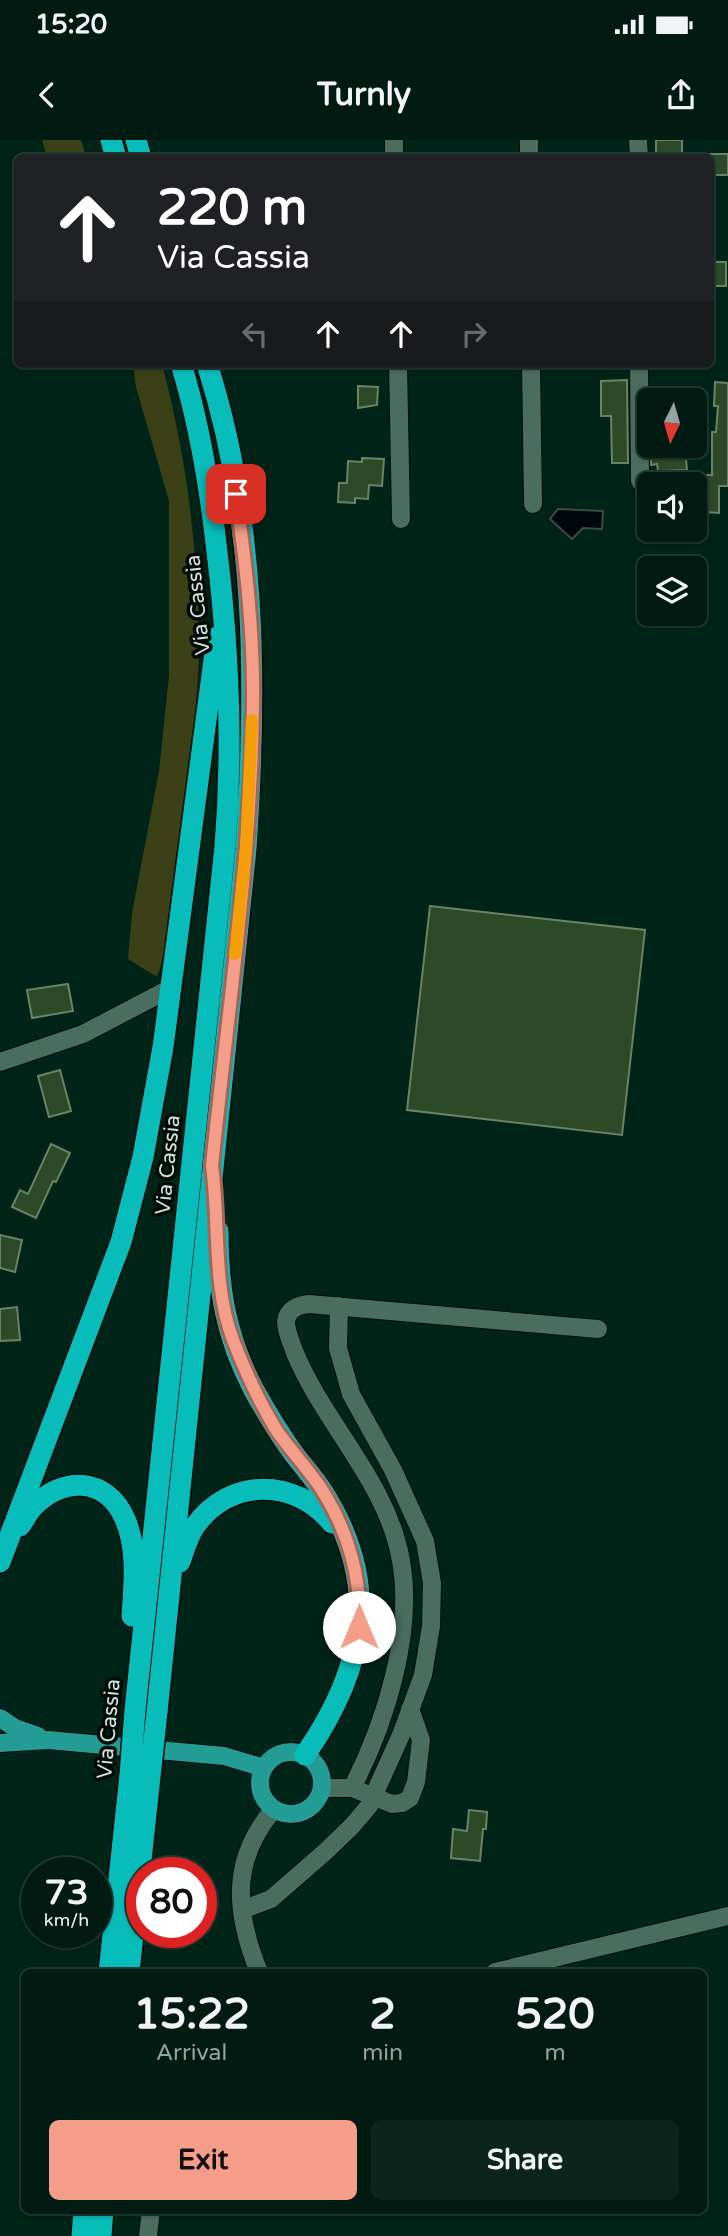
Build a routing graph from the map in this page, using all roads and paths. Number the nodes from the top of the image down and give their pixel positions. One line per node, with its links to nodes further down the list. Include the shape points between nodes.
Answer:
1 (182, 368): 9 (highway, Via Cassia, via 210,493)
2 (208, 368): 14 (highway, Via Cassia, via 236,494 250,608 253,689 246,849)
3 (398, 368): 8 (street)
4 (531, 368): 7 (street)
5 (639, 368): 6 (street)
6 (640, 472)
7 (533, 504)
8 (401, 519)
9 (223, 597): 10 (highway); 22 (highway, Via Cassia, via 231,724 225,846)
10 (171, 988): 11 (street); 12 (highway)
11 (139, 1004): 12 (street); 13 (street, via 73,1039)
12 (167, 1023): 18 (highway, via 151,1125 128,1219)
13 (0, 1062)
14 (212, 1166): 17 (highway, via 218,1279 232,1338 267,1413 321,1489); 20 (highway, Via Cassia)
15 (339, 1306): 16 (street); 21 (street, via 338,1348 351,1394 425,1541 432,1583 430,1626 423,1675); 30 (street, via 294,1308 287,1329 315,1393 386,1513 400,1552 405,1591 392,1679 369,1753)
16 (598, 1329)
17 (346, 1539): 20 (highway, via 318,1508 299,1496 267,1489 239,1494 208,1512 191,1533); 26 (highway, via 360,1601 354,1657 336,1704)
18 (8, 1542): 19 (highway); 22 (highway, via 33,1507 53,1493 75,1484 107,1494 124,1519 135,1564 129,1684)
19 (0, 1562)
20 (167, 1618): 28 (highway, Via Cassia, bridge, via 157,1712)
21 (410, 1709): 31 (street); 31 (street, via 421,1740 414,1789 407,1801 396,1804)
22 (135, 1710): 28 (highway, Via Cassia, bridge)
23 (0, 1718): 24 (main road)
24 (47, 1740): 25 (main road); 27 (main road, via 225,1756)
25 (0, 1743)
26 (305, 1755): 27 (main road, via 282,1754); 29 (main road, via 317,1765)
27 (264, 1768): 32 (main road, via 261,1792)
28 (140, 1776): 35 (highway, Via Cassia); 36 (highway, Via Cassia)
29 (322, 1788): 30 (street); 32 (main road, via 318,1800 304,1812 287,1814)
30 (352, 1788): 31 (street)
31 (374, 1796): 33 (street, via 352,1826 271,1899)
32 (274, 1809): 33 (street, via 245,1858)
33 (242, 1910): 37 (street)
34 (728, 1916): 38 (street)
35 (109, 1969)
36 (129, 1969)
37 (258, 1969)
38 (507, 1969)
39 (84, 2214): 42 (highway)
40 (103, 2214): 43 (highway)
41 (151, 2214): 44 (street)
42 (82, 2236)
43 (101, 2236)
44 (149, 2236)

